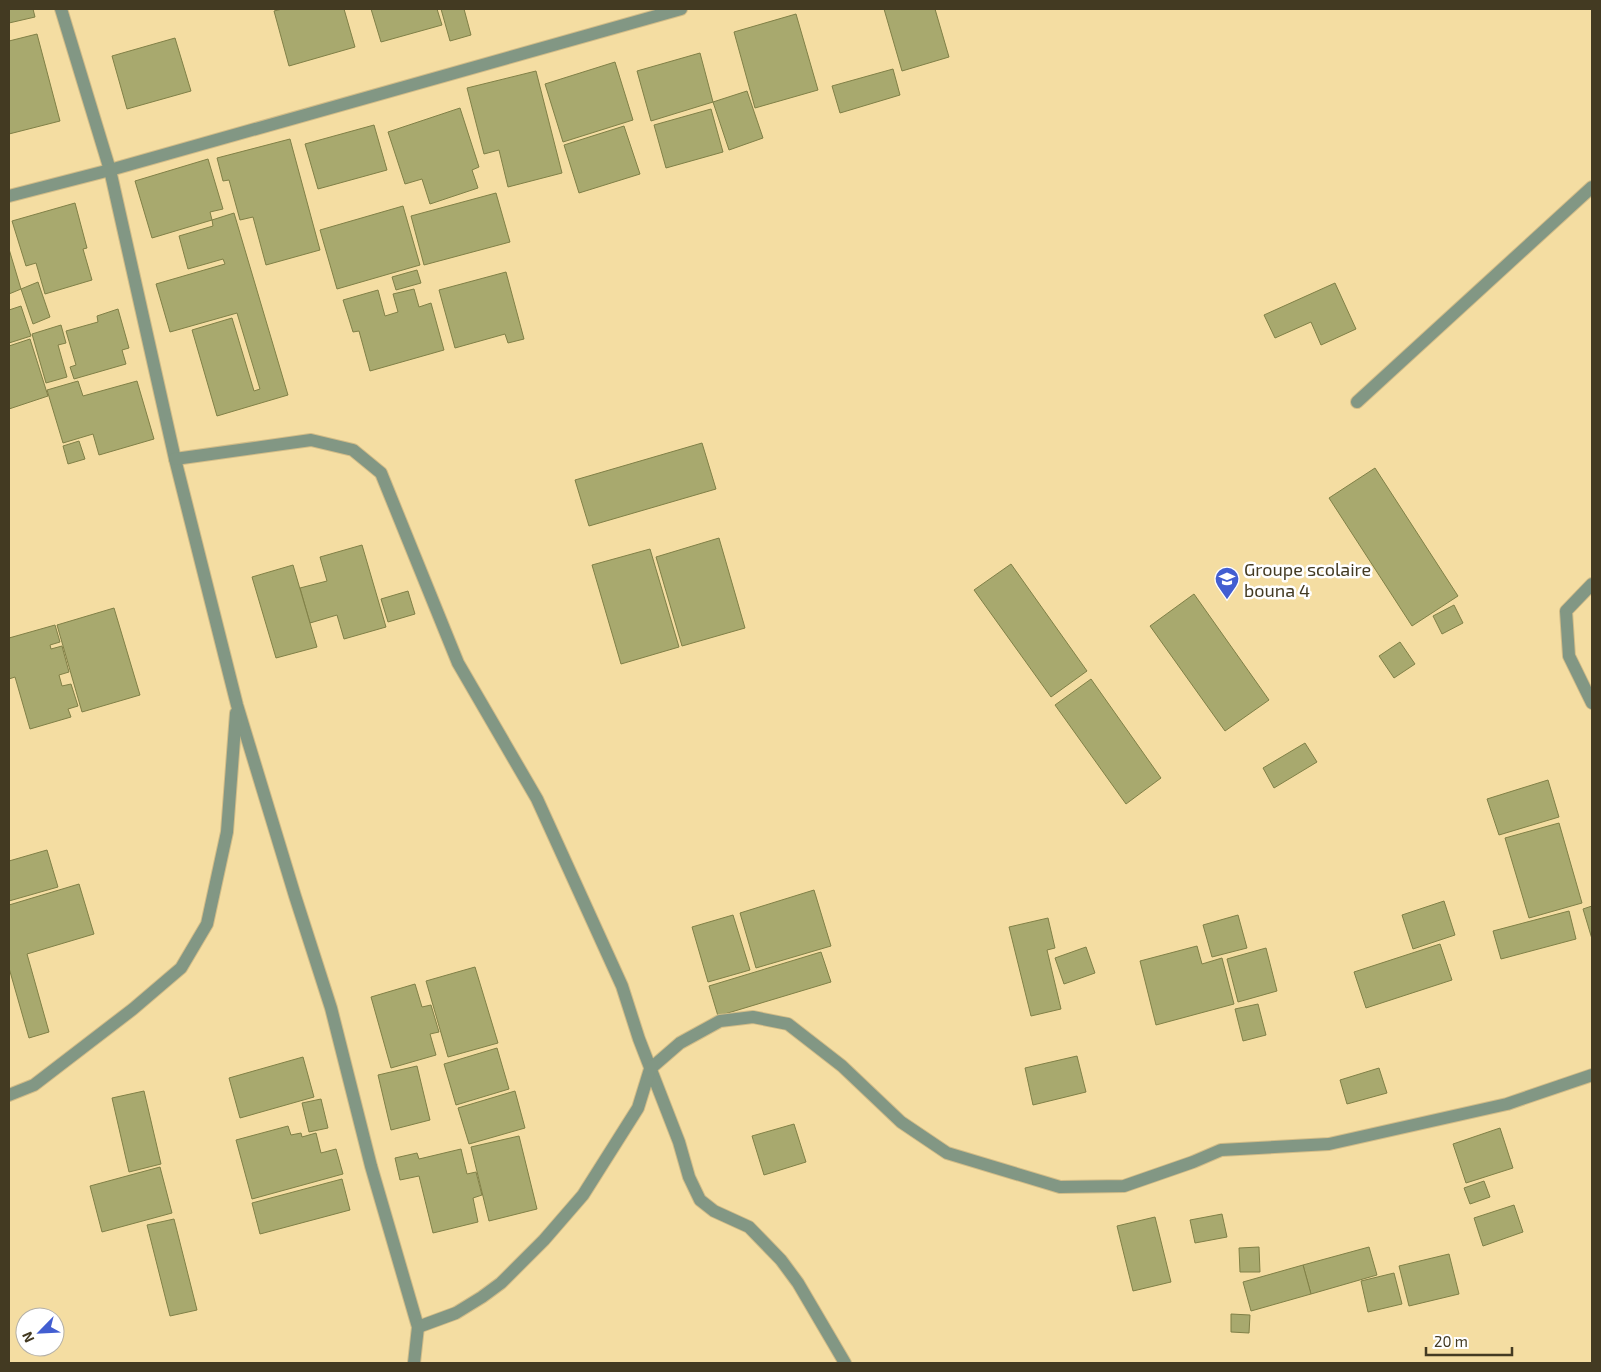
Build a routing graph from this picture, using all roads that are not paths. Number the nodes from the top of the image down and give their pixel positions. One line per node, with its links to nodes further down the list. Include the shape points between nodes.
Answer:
1 (61, 9): 4 (street)
2 (681, 9): 3 (street)
3 (651, 13): 4 (street)
4 (110, 170): 6 (street); 8 (street)
5 (1592, 187): 7 (street)
6 (9, 196)
7 (1357, 402)
8 (175, 459): 11 (street); 12 (street, via 310,440 353,450 381,473 458,663 537,800 588,910 622,986)
9 (1592, 584): 10 (street, via 1566,612 1568,656)
10 (1592, 703)
11 (237, 705): 14 (street, via 227,832 207,924 181,968 34,1085); 15 (street, via 332,1008 372,1166)
12 (650, 1069): 13 (street, via 680,1044 720,1021 753,1017 788,1024 842,1066 901,1122 947,1153 1060,1187 1124,1186 1221,1150 1329,1144 1507,1104); 15 (street, via 638,1108 583,1195 544,1240 501,1283 482,1297 456,1313); 17 (street, via 700,1200 714,1211 749,1227 782,1260)
13 (1592, 1075)
14 (9, 1095)
15 (418, 1327): 16 (street)
16 (414, 1363)
17 (845, 1363)

